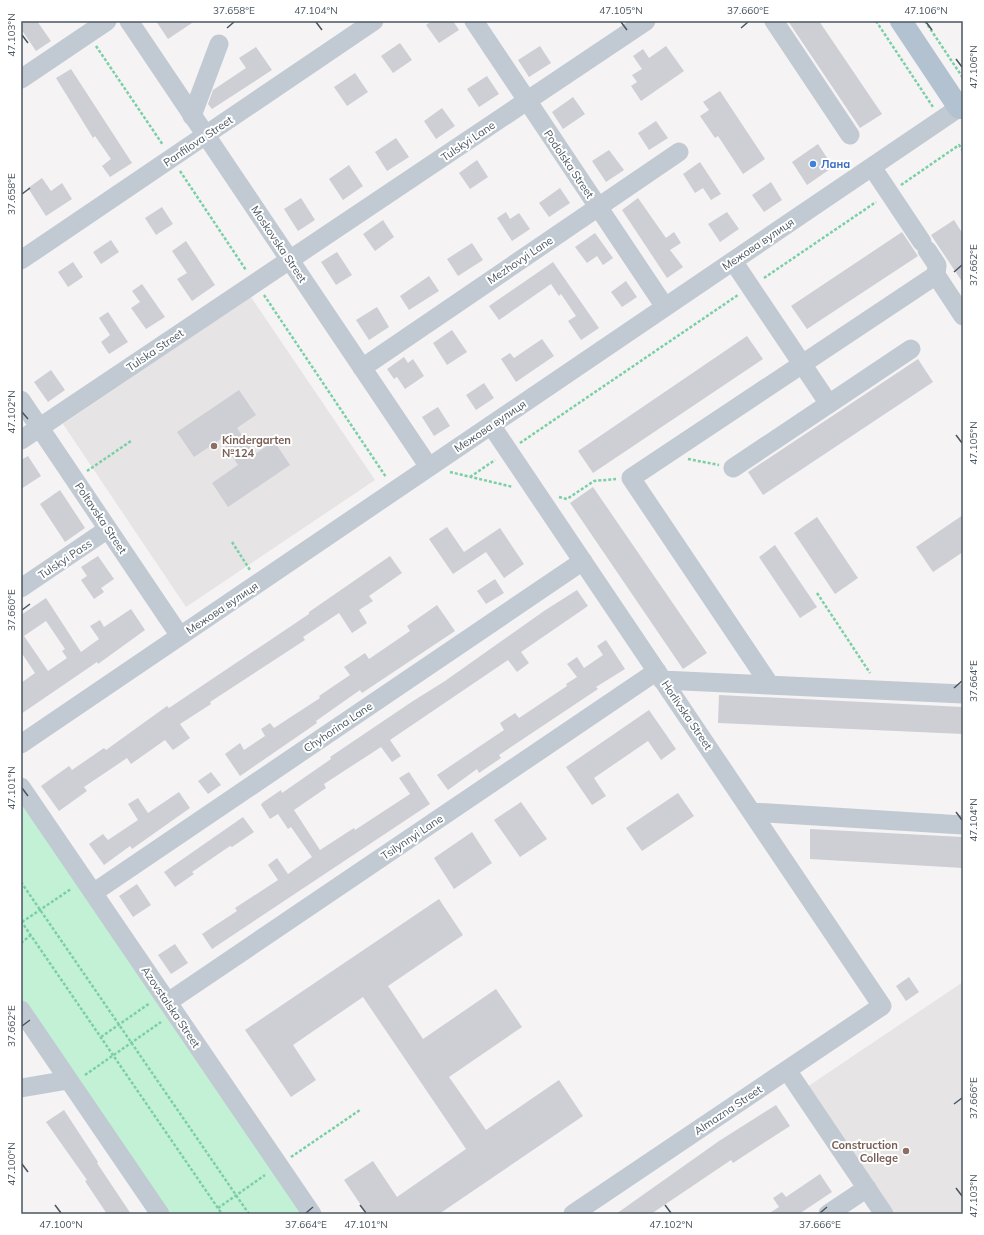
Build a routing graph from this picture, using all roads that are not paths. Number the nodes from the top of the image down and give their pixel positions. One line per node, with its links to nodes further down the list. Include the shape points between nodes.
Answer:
1 (107, 21): 9 (street)
2 (129, 21): 12 (street, Moskovska Street)
3 (374, 21): 14 (street, Panfilova Street)
4 (474, 21): 10 (street, Podolska Street)
5 (646, 21): 10 (street, Tulskyi Lane)
6 (774, 21): 13 (street)
7 (901, 21): 11 (main road)
8 (220, 44): 12 (street)
9 (21, 79)
10 (527, 101): 17 (street, Podolska Street); 19 (street, Tulskyi Lane)
11 (962, 109): 16 (street, Межова вулиця)
12 (192, 116): 14 (street, Moskovska Street)
13 (850, 135)
14 (205, 136): 18 (street, Panfilova Street); 19 (street, Moskovska Street)
15 (679, 152): 17 (street, Mezhovyi Lane)
16 (872, 167): 20 (street, Межова вулиця); 21 (street, via 937,265)
17 (598, 207): 22 (street, Podolska Street); 26 (street, Mezhovyi Lane)
18 (21, 260)
19 (289, 260): 26 (street, Moskovska Street); 30 (street, Tulska Street)
20 (733, 261): 22 (street, Межова вулиця); 25 (street)
21 (936, 275): 23 (street); 25 (street)
22 (665, 307): 29 (street, Межова вулиця)
23 (963, 316)
24 (911, 349): 28 (street)
25 (802, 364): 28 (street); 39 (street, via 631,478)
26 (362, 368): 32 (street, Moskovska Street)
27 (21, 400): 30 (street, Poltavska Street)
28 (829, 404): 33 (street)
29 (491, 425): 32 (street, Межова вулиця); 35 (street, Horlivska Street)
30 (40, 427): 31 (street, Tulska Street); 34 (street, Poltavska Street)
31 (21, 440)
32 (429, 467): 37 (street, Межова вулиця)
33 (733, 468)
34 (108, 529): 36 (street, Tulskyi Pass); 37 (street, Poltavska Street)
35 (583, 561): 38 (street, Horlivska Street); 45 (street, Chyhorina Lane)
36 (21, 588)
37 (180, 636): 41 (street, Межова вулиця)
38 (660, 676): 39 (street); 43 (street, Horlivska Street); 46 (street, Tsilynnyi Lane)
39 (770, 685): 40 (street)
40 (963, 694)
41 (21, 744)
42 (24, 794): 45 (street, Azovstalska Street)
43 (752, 812): 44 (street); 47 (street, Horlivska Street)
44 (963, 826)
45 (93, 893): 46 (street, Azovstalska Street)
46 (168, 1003): 54 (street, Azovstalska Street)
47 (882, 1006): 49 (street, Almazna Street)
48 (21, 1010): 50 (street)
49 (787, 1070): 52 (street); 55 (street, Almazna Street)
50 (70, 1082): 51 (street); 53 (street)
51 (21, 1088)
52 (867, 1188): 56 (street); 57 (street)
53 (160, 1214)
54 (312, 1214)
55 (573, 1214)
56 (828, 1214)
57 (884, 1214)

